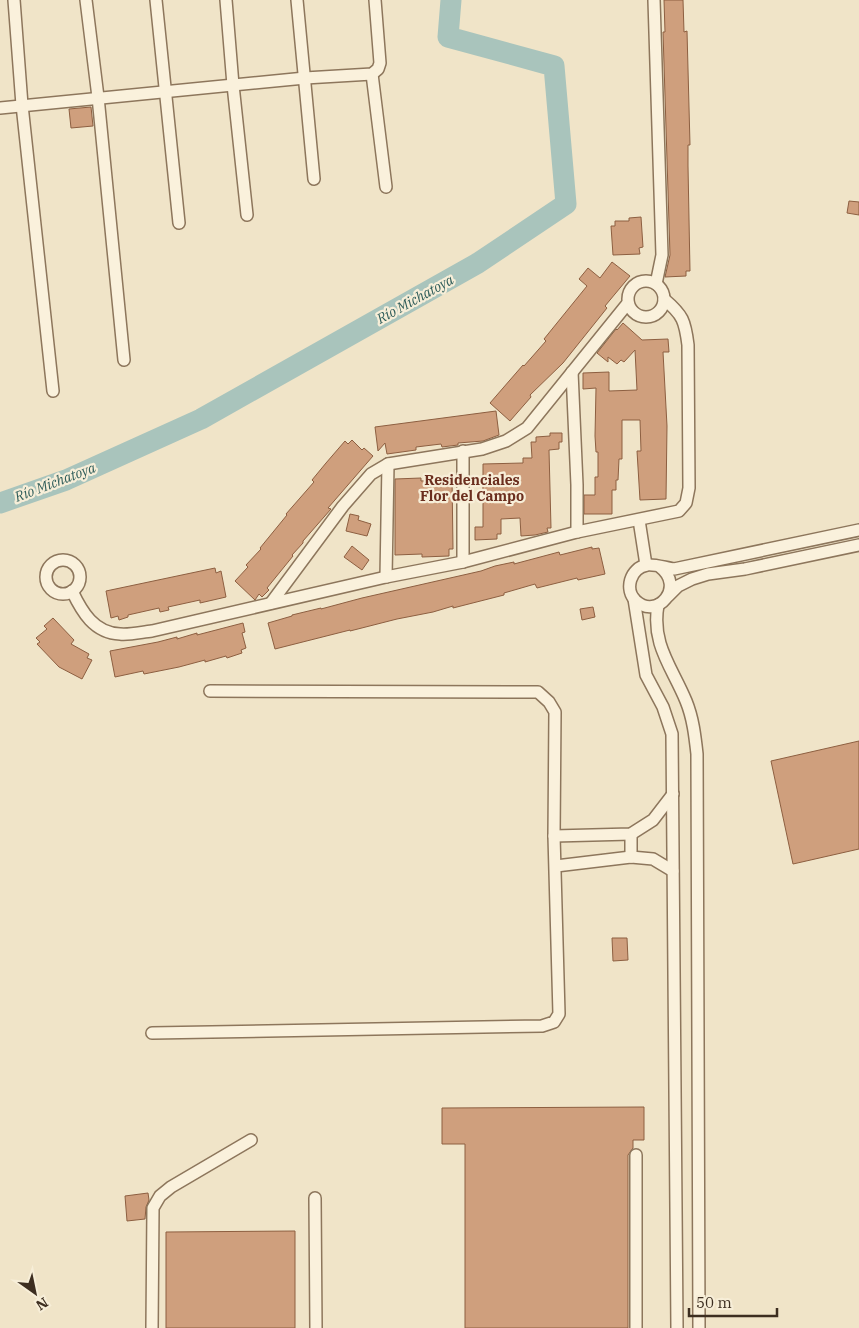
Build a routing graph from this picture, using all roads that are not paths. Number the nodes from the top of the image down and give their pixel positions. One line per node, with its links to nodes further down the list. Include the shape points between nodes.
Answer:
1 (14, 0): 13 (street)
2 (86, 0): 12 (street)
3 (156, 0): 11 (street)
4 (226, 0): 10 (street)
5 (298, 0): 9 (street)
6 (375, 0): 8 (street, via 380,63)
7 (654, 0): 19 (street, via 662,255)
8 (372, 74): 9 (street); 16 (street)
9 (305, 78): 10 (street); 15 (street)
10 (233, 85): 11 (street); 17 (street)
11 (166, 90): 12 (street); 18 (street)
12 (98, 97): 13 (street); 22 (street)
13 (22, 105): 14 (street); 24 (street)
14 (0, 108)
15 (314, 179)
16 (386, 188)
17 (246, 215)
18 (179, 223)
19 (656, 284): 20 (street); 21 (street, via 646,281 635,284 629,293)
20 (664, 299): 21 (street, via 656,314 645,317 634,313); 27 (street, via 678,311 686,326 689,488 686,503 679,511)
21 (628, 303): 23 (street)
22 (124, 360)
23 (572, 372): 25 (street, via 527,428 506,441); 29 (street)
24 (53, 391)
25 (463, 451): 26 (street); 31 (street)
26 (388, 464): 34 (street); 38 (street, via 371,474 343,506)
27 (639, 520): 29 (street); 32 (street)
28 (859, 530): 33 (street, via 674,569)
29 (577, 532): 31 (street)
30 (859, 545): 36 (street, via 708,574 678,586)
31 (463, 562): 34 (street)
32 (646, 565): 33 (street); 37 (street, via 630,579)
33 (660, 567): 36 (street, via 671,584)
34 (386, 578): 38 (street)
35 (72, 591): 38 (street, via 81,610 96,627 119,634 152,631)
36 (668, 596): 39 (street)
37 (634, 599): 39 (street, via 645,606); 41 (street, via 646,675 663,707 672,734)
38 (272, 603)
39 (658, 605): 55 (street, via 659,645 686,701 698,754)
40 (210, 691): 43 (street, via 538,692 555,712)
41 (673, 794): 42 (street, via 653,820); 46 (street)
42 (631, 834): 43 (street); 44 (street)
43 (554, 836): 45 (street)
44 (631, 857): 45 (street); 46 (street, via 653,859)
45 (556, 866): 47 (street, via 559,1014 554,1022 542,1026)
46 (673, 871): 54 (street)
47 (152, 1033)
48 (251, 1140): 51 (street, via 160,1196 154,1208)
49 (636, 1155): 53 (street)
50 (315, 1198): 52 (street)
51 (152, 1328)
52 (316, 1328)
53 (636, 1328)
54 (677, 1328)
55 (699, 1328)

